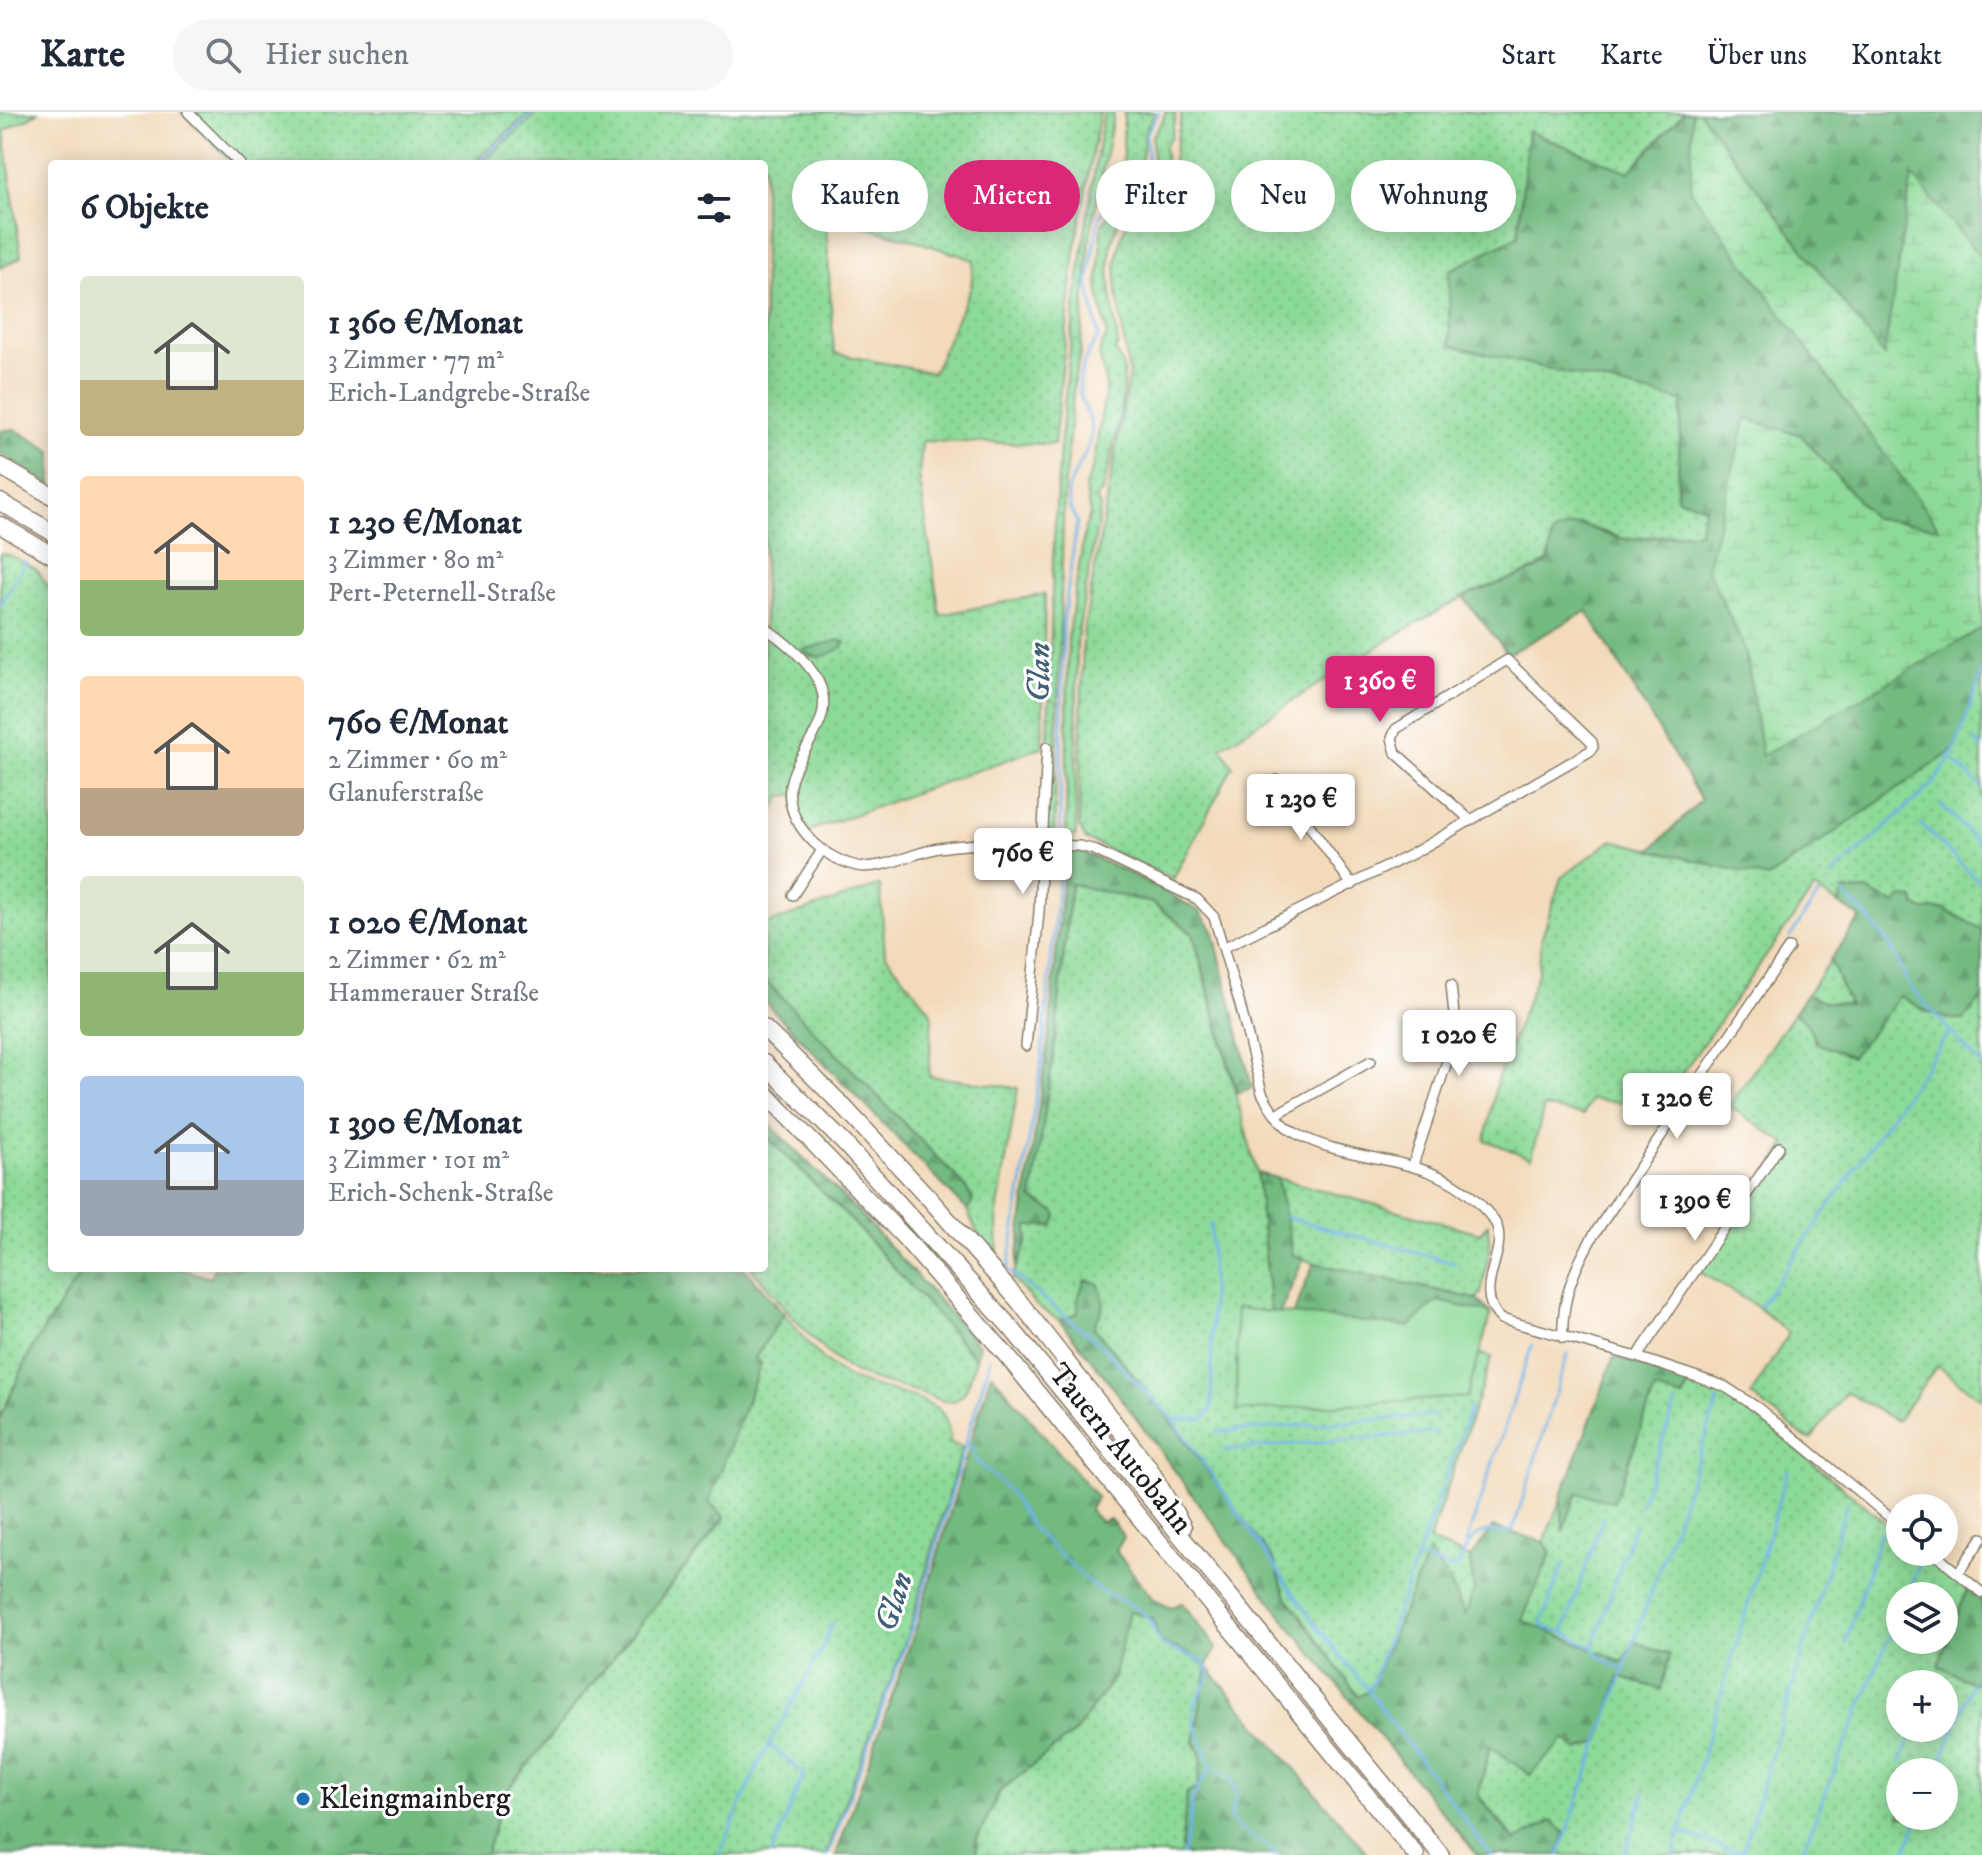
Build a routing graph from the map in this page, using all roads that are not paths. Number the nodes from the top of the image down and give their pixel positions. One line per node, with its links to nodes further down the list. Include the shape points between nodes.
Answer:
1 (188, 112): 2 (street)
2 (236, 160)
3 (0, 466): 4 (highway)
4 (48, 494)
5 (0, 502): 7 (highway)
6 (0, 525): 8 (highway)
7 (48, 530)
8 (48, 553)
9 (768, 630): 14 (street, via 809,664 822,692 822,719 796,770 790,797 796,818)
10 (1047, 747): 13 (street)
11 (1277, 780): 15 (street)
12 (1469, 819): 12 (street, via 1396,753 1392,738 1396,729 1507,660 1593,747); 15 (street)
13 (1044, 844): 14 (street, via 939,848 872,867 859,867); 17 (street, via 1092,849 1197,899 1214,917); 21 (street)
14 (822, 850): 16 (street)
15 (1352, 885): 17 (street)
16 (793, 895)
17 (1225, 947): 25 (street, via 1262,1093)
18 (1789, 948): 28 (street, via 1593,1236 1575,1268 1562,1318)
19 (1451, 985): 27 (street, via 1456,1034)
20 (768, 1032): 33 (highway, via 852,1116 1018,1300 1148,1466)
21 (1026, 1046)
22 (1371, 1061): 25 (street)
23 (768, 1067): 33 (highway, via 987,1300)
24 (768, 1096): 36 (highway, Tauern Autobahn, via 905,1238 1007,1356)
25 (1275, 1115): 27 (street, via 1297,1134 1323,1144)
26 (1779, 1147): 29 (street)
27 (1413, 1165): 28 (street, via 1463,1190 1496,1225 1489,1295 1496,1314)
28 (1563, 1338): 29 (street)
29 (1637, 1357): 30 (street, via 1740,1396)
30 (1886, 1515)
31 (1982, 1538): 34 (street)
32 (1949, 1566): 34 (street)
33 (1206, 1567): 37 (highway, Tauern Autobahn)
34 (1958, 1573): 35 (street)
35 (1982, 1593)
36 (1416, 1855)
37 (1441, 1855)

